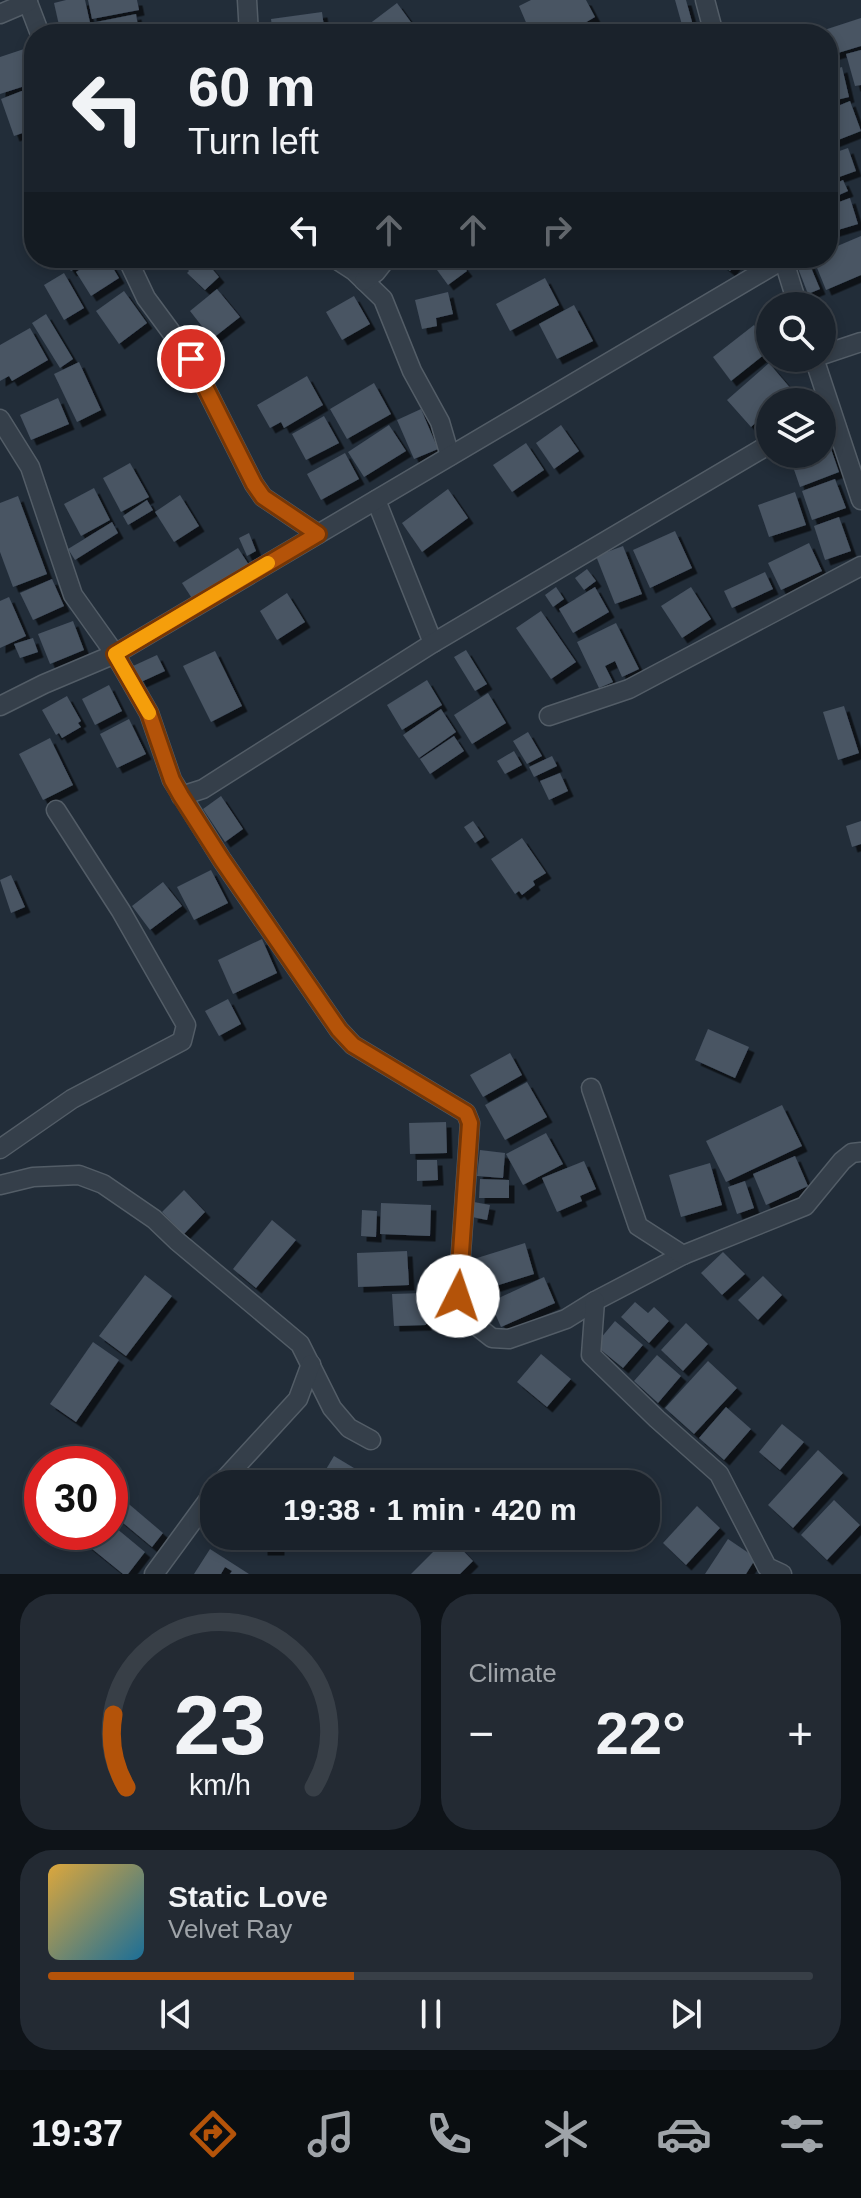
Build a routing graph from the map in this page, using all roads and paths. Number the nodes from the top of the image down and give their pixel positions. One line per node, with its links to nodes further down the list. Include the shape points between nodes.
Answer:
1 (247, 0): 6 (street)
2 (705, 0): 7 (street)
3 (27, 1): 4 (street); 5 (street)
4 (0, 14)
5 (36, 24)
6 (248, 24)
7 (711, 24)
8 (132, 268): 23 (street, via 146,298 191,359 263,497)
9 (347, 268): 13 (street)
10 (379, 268): 13 (street)
11 (767, 268): 20 (street)
12 (787, 268): 14 (street)
13 (364, 281): 20 (street, via 383,299 440,422)
14 (794, 292)
15 (861, 342): 16 (street)
16 (836, 350)
17 (0, 419): 26 (street, via 30,467 73,595)
18 (836, 437): 22 (street)
19 (756, 452): 25 (street)
20 (450, 456): 21 (street)
21 (376, 500): 23 (street); 25 (street)
22 (861, 500)
23 (318, 534): 26 (street)
24 (861, 566): 28 (street, via 629,689)
25 (433, 643): 29 (street, via 203,789)
26 (115, 654): 27 (street); 29 (street, via 149,713)
27 (0, 706)
28 (549, 716)
29 (181, 796): 37 (street, via 339,1030 353,1045 466,1113 470,1123 458,1296 464,1316 492,1338 509,1339)
30 (56, 810): 32 (street, via 186,1025 182,1041 72,1099)
31 (591, 1088): 35 (street, via 638,1226)
32 (0, 1149)
33 (861, 1152): 35 (street, via 842,1161 805,1206)
34 (0, 1185): 39 (street, via 54,1174 79,1175 103,1184 154,1219 300,1344)
35 (683, 1255): 36 (street)
36 (595, 1301): 37 (street); 38 (street)
37 (566, 1319): 38 (street)
38 (592, 1336): 43 (street, via 591,1355 719,1474)
39 (311, 1364): 40 (street, via 332,1408 349,1428); 41 (street, via 298,1399)
40 (371, 1440)
41 (233, 1470)
42 (200, 1511): 44 (street)
43 (770, 1572)
44 (154, 1574)

